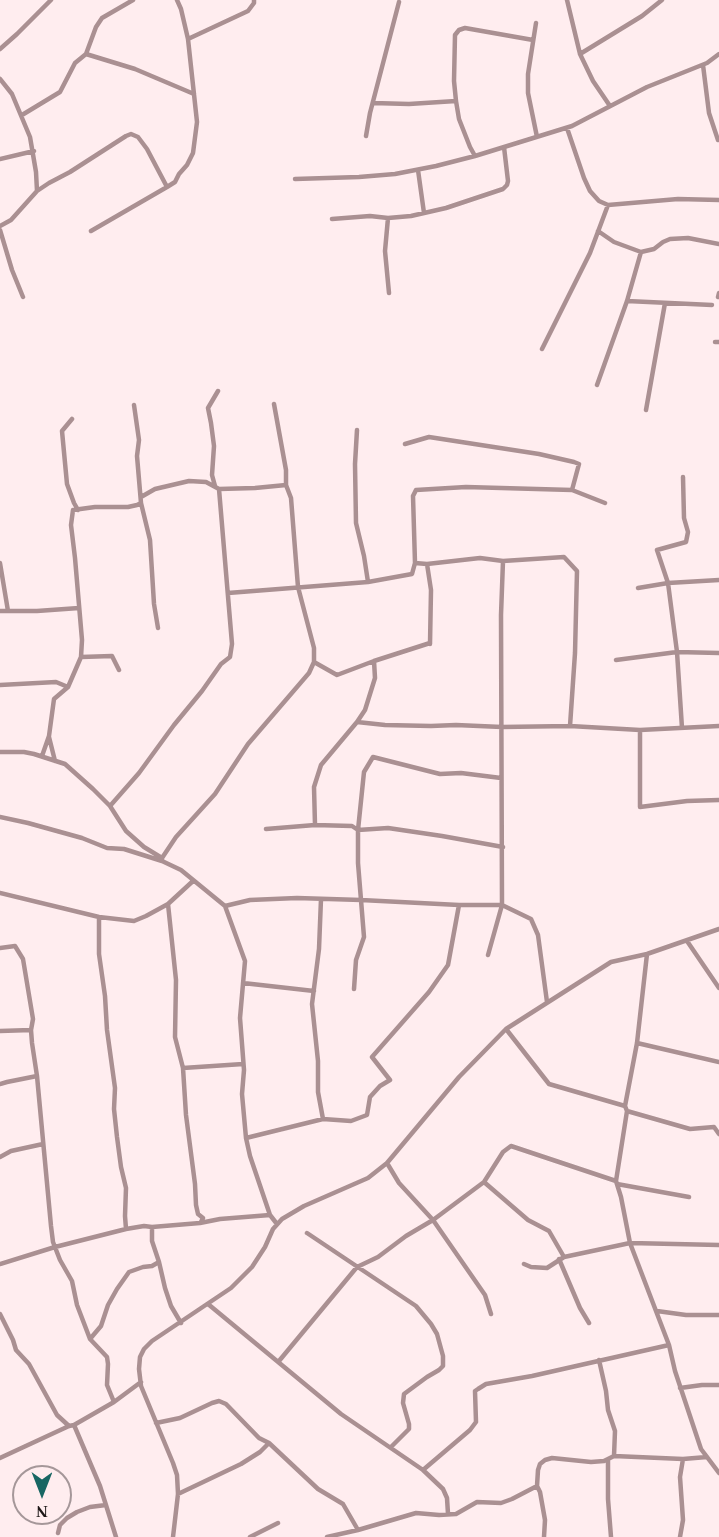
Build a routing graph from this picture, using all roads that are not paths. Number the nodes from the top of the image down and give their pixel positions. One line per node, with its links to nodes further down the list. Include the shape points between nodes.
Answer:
1 (51, 0): 11 (street)
2 (133, 0): 12 (street, via 102,18)
3 (177, 0): 9 (street)
4 (254, 0): 9 (street, via 248,11)
5 (567, 0): 13 (street)
6 (662, 0): 13 (street)
7 (399, 2): 19 (street)
8 (536, 23): 10 (street)
9 (188, 39): 17 (street)
10 (533, 40): 18 (street, via 459,30 455,35); 24 (street, via 528,93)
11 (0, 49)
12 (86, 54): 17 (street); 21 (street, via 75,63 60,92)
13 (580, 54): 20 (street)
14 (719, 54): 15 (street)
15 (703, 65): 20 (street); 25 (street, via 709,114)
16 (0, 79): 21 (street)
17 (194, 94): 32 (street, via 197,122 193,153 175,182)
18 (456, 101): 19 (street); 28 (street, via 462,128)
19 (373, 103): 23 (street)
20 (609, 106): 22 (street)
21 (22, 115): 27 (street)
22 (567, 128): 24 (street); 35 (street, via 590,191)
23 (366, 136)
24 (537, 137): 26 (street)
25 (718, 140)
26 (504, 147): 28 (street); 36 (street, via 508,181 503,189)
27 (34, 151): 29 (street); 33 (street)
28 (475, 156): 30 (street)
29 (0, 159)
30 (418, 170): 31 (street); 36 (street)
31 (295, 179)
32 (167, 187): 33 (street, via 147,149 131,134); 40 (street)
33 (37, 191): 39 (street)
34 (719, 200): 35 (street)
35 (608, 205): 41 (street)
36 (424, 213): 37 (street)
37 (388, 218): 38 (street); 44 (street, via 385,251)
38 (332, 219)
39 (0, 228): 45 (street)
40 (91, 231)
41 (598, 231): 43 (street); 49 (street)
42 (719, 244): 43 (street, via 670,239)
43 (641, 252): 46 (street)
44 (389, 293)
45 (23, 297)
46 (627, 301): 47 (street); 50 (street)
47 (665, 303): 48 (street); 54 (street)
48 (712, 305)
49 (542, 349)
50 (597, 385)
51 (218, 391): 58 (street, via 208,408 214,452)
52 (274, 404): 61 (street)
53 (134, 405): 64 (street)
54 (646, 410)
55 (72, 418): 66 (street, via 62,431 67,484)
56 (357, 430): 72 (street, via 356,523)
57 (405, 444): 63 (street, via 429,437 574,462 579,464)
58 (212, 475): 60 (street); 62 (street)
59 (683, 477): 73 (street, via 686,542 657,550)
60 (207, 482): 62 (street); 64 (street, via 182,481 155,489)
61 (286, 484): 62 (street); 74 (street, via 291,498)
62 (217, 488): 76 (street)
63 (572, 490): 65 (street); 69 (street, via 417,490 413,496)
64 (141, 500): 66 (street, via 128,507); 80 (street, via 150,540)
65 (605, 503)
66 (78, 510): 77 (street, via 73,510 71,525)
67 (503, 561): 70 (street, via 480,558); 91 (street, via 564,557 577,571); 93 (street)
68 (0, 563): 79 (street)
69 (415, 563): 70 (street); 72 (street, via 412,574)
70 (426, 564): 85 (street, via 431,590 430,645)
71 (719, 580): 73 (street)
72 (368, 582): 74 (street)
73 (668, 583): 75 (street); 81 (street)
74 (298, 587): 76 (street); 86 (street)
75 (638, 588)
76 (228, 593): 102 (street, via 230,657)
77 (79, 608): 79 (street); 83 (street)
78 (0, 611): 79 (street)
79 (8, 611)
80 (158, 628)
81 (677, 652): 82 (street); 84 (street); 94 (street)
82 (719, 652)
83 (81, 657): 87 (street, via 112,656); 89 (street)
84 (616, 660)
85 (374, 661): 86 (street, via 337,675); 90 (street, via 375,678)
86 (314, 662): 108 (street)
87 (119, 670)
88 (0, 685): 89 (street, via 56,682)
89 (68, 687): 96 (street, via 54,699)
90 (357, 722): 93 (street); 104 (street, via 321,765 314,787)
91 (570, 726): 93 (street); 95 (street)
92 (719, 726): 94 (street)
93 (502, 727): 100 (street)
94 (682, 728): 95 (street)
95 (640, 730): 101 (street, via 640,807)
96 (49, 736): 98 (street); 99 (street)
97 (0, 752): 98 (street)
98 (42, 756): 99 (street)
99 (55, 761): 102 (street, via 76,773)
100 (501, 778): 106 (street, via 440,774 373,757 364,772); 107 (street)
101 (719, 800)
102 (110, 806): 108 (street, via 126,831)
103 (0, 816): 108 (street, via 82,837 107,848)
104 (315, 825): 105 (street); 106 (street, via 352,826)
105 (266, 829)
106 (358, 830): 107 (street, via 388,828); 112 (street)
107 (502, 848): 115 (street)
108 (162, 859): 109 (street)
109 (193, 881): 113 (street); 116 (street)
110 (0, 892): 117 (street)
111 (321, 899): 112 (street); 116 (street, via 250,900); 126 (street)
112 (361, 900): 114 (street); 125 (street, via 364,937 356,960)
113 (168, 904): 117 (street, via 134,921); 134 (street, via 176,980 175,1037)
114 (459, 905): 115 (street); 138 (street, via 448,965 372,1057 390,1080 370,1097 367,1115 351,1121)
115 (502, 905): 122 (street); 127 (street, via 531,920 538,935)
116 (225, 906): 123 (street, via 245,961)
117 (99, 917): 152 (street, via 114,1109 126,1188)
118 (719, 929): 119 (street)
119 (687, 940): 121 (street); 124 (street)
120 (0, 948): 129 (street, via 15,946 23,959 33,1019)
121 (646, 954): 127 (street, via 611,962); 131 (street)
122 (488, 955)
123 (243, 982): 126 (street); 133 (street)
124 (719, 988)
125 (354, 989)
126 (314, 991): 138 (street, via 318,1092)
127 (547, 1002): 128 (street)
128 (506, 1029): 137 (street, via 549,1084); 143 (street, via 459,1077)
129 (31, 1030): 130 (street); 135 (street)
130 (0, 1031)
131 (637, 1042): 132 (street); 137 (street)
132 (719, 1062)
133 (243, 1064): 134 (street); 140 (street)
134 (183, 1068): 149 (street)
135 (38, 1076): 136 (street); 141 (street)
136 (0, 1084)
137 (626, 1109): 139 (street, via 690,1129 714,1127); 145 (street)
138 (323, 1119): 140 (street)
139 (719, 1134)
140 (246, 1138): 147 (street)
141 (43, 1144): 142 (street); 156 (street)
142 (0, 1157)
143 (387, 1163): 148 (street, via 399,1183); 150 (street, via 368,1178 304,1206)
144 (484, 1182): 145 (street, via 511,1146); 148 (street); 157 (street, via 528,1220 549,1231)
145 (617, 1182): 146 (street); 154 (street)
146 (689, 1197)
147 (270, 1215): 149 (street); 150 (street)
148 (433, 1220): 161 (street); 165 (street, via 484,1295)
149 (201, 1222): 151 (street)
150 (277, 1224): 162 (street, via 252,1268)
151 (152, 1227): 152 (street); 158 (street)
152 (126, 1229): 156 (street)
153 (308, 1233): 161 (street)
154 (630, 1243): 155 (street); 157 (street); 163 (street)
155 (719, 1245)
156 (55, 1247): 159 (street); 169 (street, via 72,1281)
157 (562, 1258): 160 (street, via 547,1268); 168 (street)
158 (159, 1262): 167 (street, via 171,1306); 169 (street, via 129,1272)
159 (0, 1264)
160 (524, 1264)
161 (357, 1267): 172 (street); 180 (street, via 417,1306 437,1334 443,1356 439,1370 404,1394 409,1429)
162 (208, 1304): 167 (street); 172 (street)
163 (657, 1311): 166 (street); 170 (street)
164 (0, 1314): 178 (street, via 16,1350 29,1364 57,1415)
165 (491, 1314)
166 (719, 1315)
167 (181, 1323): 173 (street, via 144,1349 140,1357)
168 (589, 1323)
169 (90, 1339): 176 (street, via 107,1357 107,1385)
170 (669, 1345): 171 (street); 175 (street)
171 (599, 1360): 182 (street, via 615,1431); 188 (street, via 486,1384 475,1391 476,1422)
172 (279, 1361): 180 (street, via 341,1414)
173 (141, 1382): 176 (street); 177 (street)
174 (719, 1385): 175 (street)
175 (680, 1388): 181 (street)
176 (114, 1402): 178 (street)
177 (156, 1423): 179 (street, via 180,1418 219,1401); 191 (street, via 177,1475)
178 (71, 1425): 184 (street); 192 (street)
179 (269, 1443): 191 (street, via 242,1464); 195 (street, via 318,1489 343,1504)
180 (391, 1447): 188 (street)
181 (701, 1449): 183 (street); 187 (street)
182 (614, 1456): 185 (street); 186 (street)
183 (698, 1457): 186 (street); 187 (street)
184 (0, 1458)
185 (608, 1459): 190 (street, via 545,1460 538,1470); 202 (street)
186 (683, 1459): 203 (street)
187 (711, 1459): 189 (street)
188 (423, 1470): 193 (street, via 443,1489)
189 (719, 1473)
190 (537, 1486): 193 (street, via 501,1503 477,1502); 201 (street, via 545,1520)
191 (178, 1494): 198 (street)
192 (106, 1505): 196 (street, via 76,1512 60,1526); 197 (street)
193 (448, 1515): 195 (street, via 416,1513)
194 (278, 1523): 199 (street)
195 (358, 1530): 200 (street)
196 (58, 1533)
197 (116, 1537)
198 (173, 1537)
199 (250, 1537)
200 (327, 1537)
201 (543, 1537)
202 (611, 1537)
203 (680, 1537)

